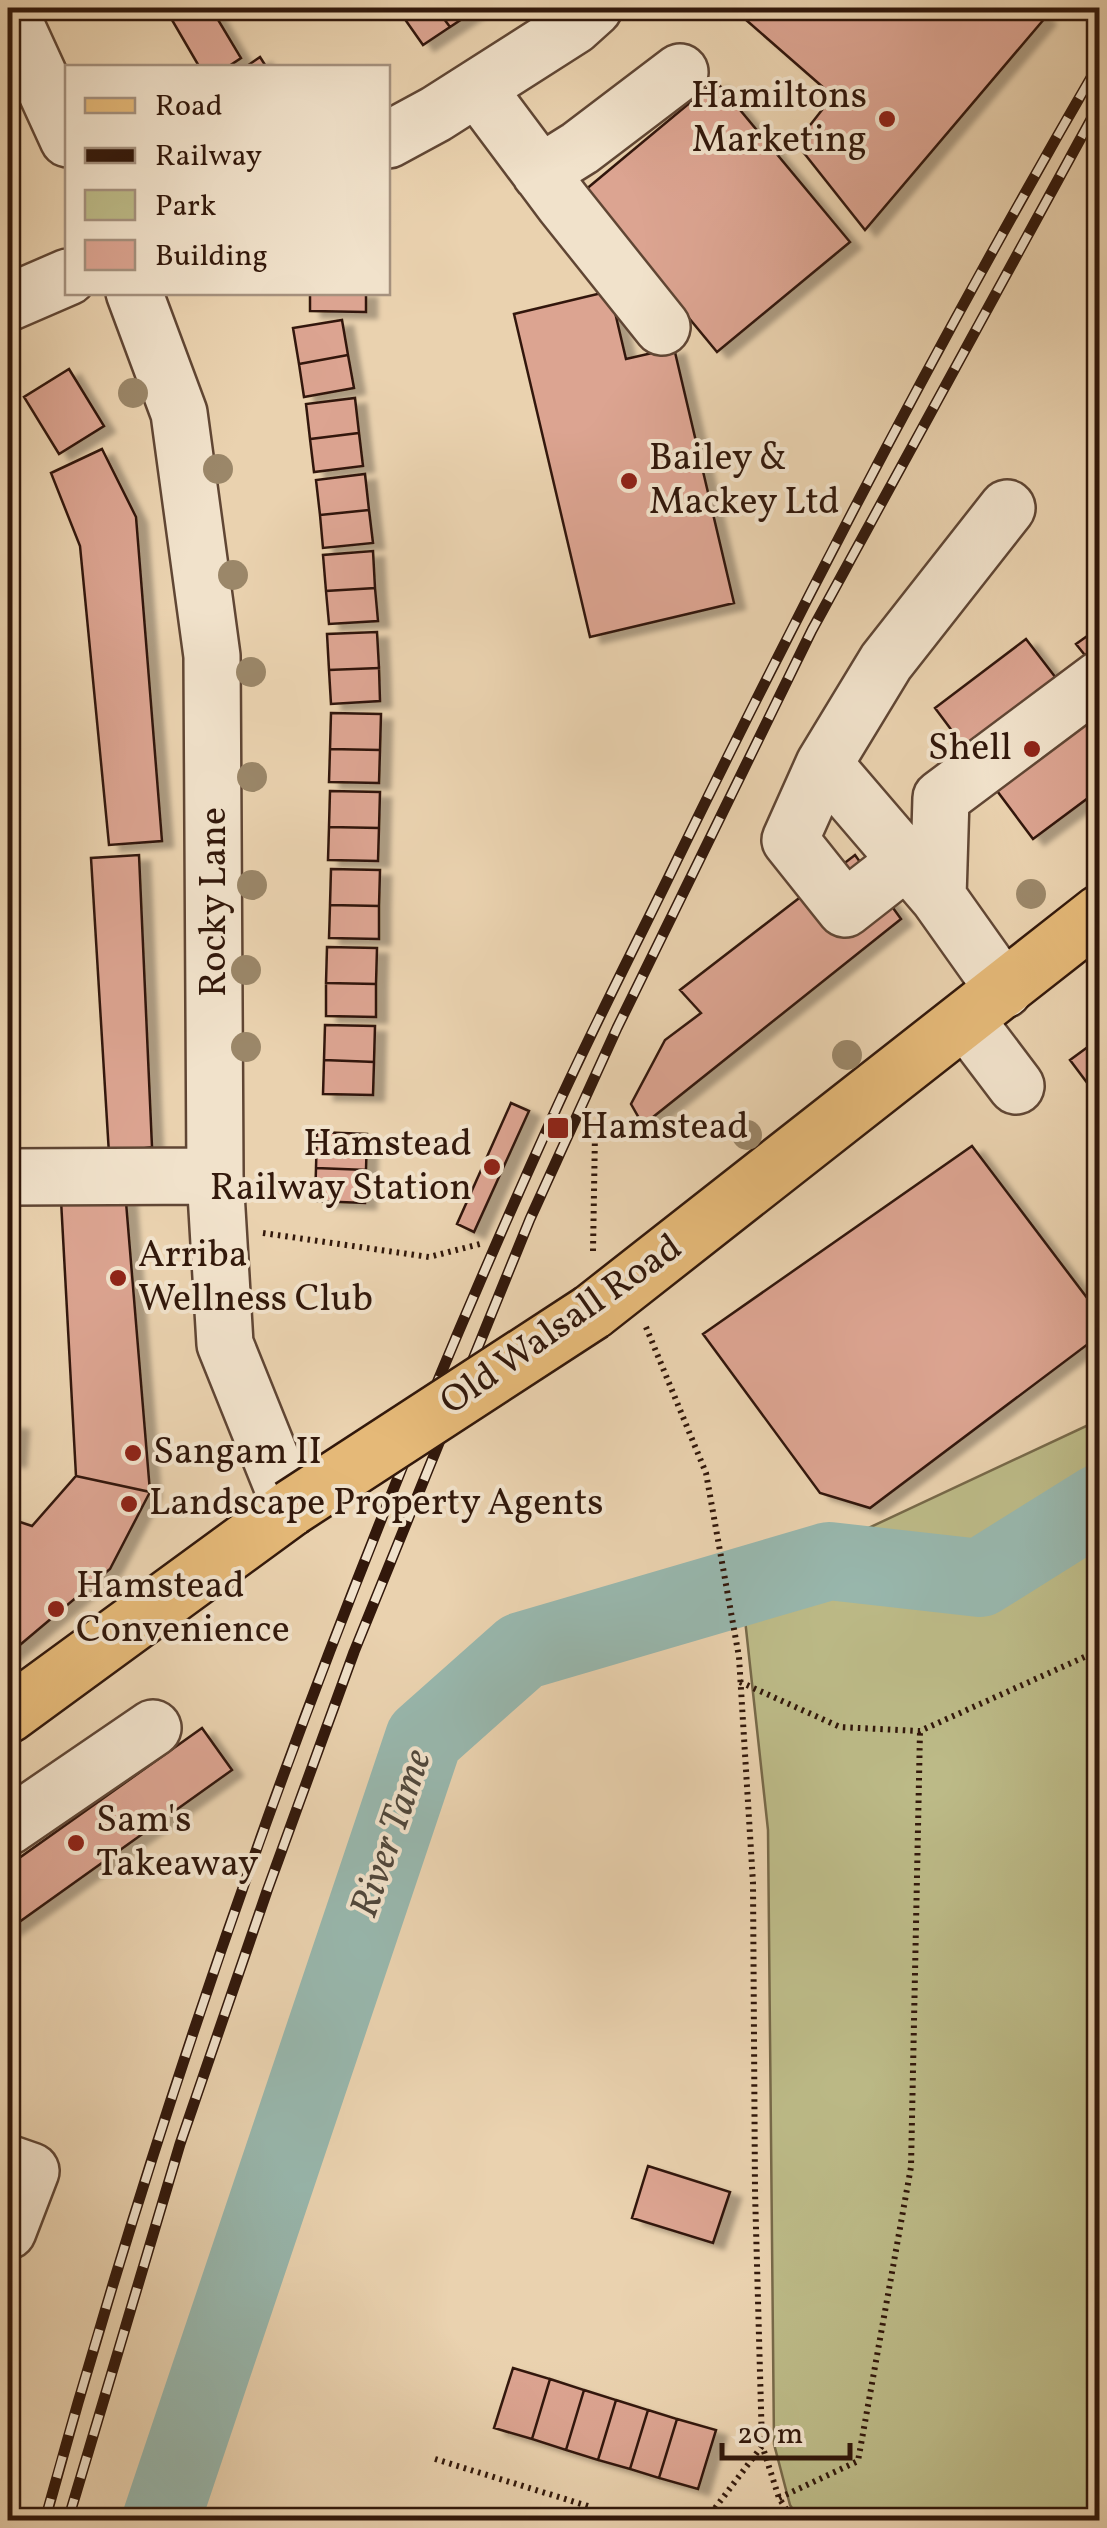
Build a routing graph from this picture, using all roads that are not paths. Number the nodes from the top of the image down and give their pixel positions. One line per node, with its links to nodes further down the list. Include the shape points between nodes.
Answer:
1 (8, 8): 5 (street)
2 (594, 8): 4 (street)
3 (680, 72): 7 (street)
4 (477, 88): 6 (street); 7 (street)
5 (65, 132)
6 (390, 139)
7 (540, 172): 11 (street)
8 (65, 278): 10 (street)
9 (135, 295): 19 (street, Rocky Lane, via 179,413 212,656)
10 (8, 302)
11 (662, 327)
12 (1007, 508): 14 (street, via 886,662)
13 (1100, 678): 15 (street, via 941,798)
14 (824, 764): 15 (street); 15 (street, via 790,840 845,909)
15 (921, 880): 17 (street)
16 (1100, 913): 17 (main road, Old Walsall Road)
17 (985, 1005): 18 (street); 21 (main road, Old Walsall Road, bridge, via 610,1298)
18 (1016, 1086)
19 (215, 1176): 20 (street); 21 (street, Rocky Lane, via 225,1344)
20 (8, 1177)
21 (291, 1508): 22 (main road, Old Walsall Road)
22 (8, 1715)
23 (152, 1728): 24 (street)
24 (8, 1827)
25 (8, 2163): 26 (street, via 31,2171)
26 (8, 2231)

